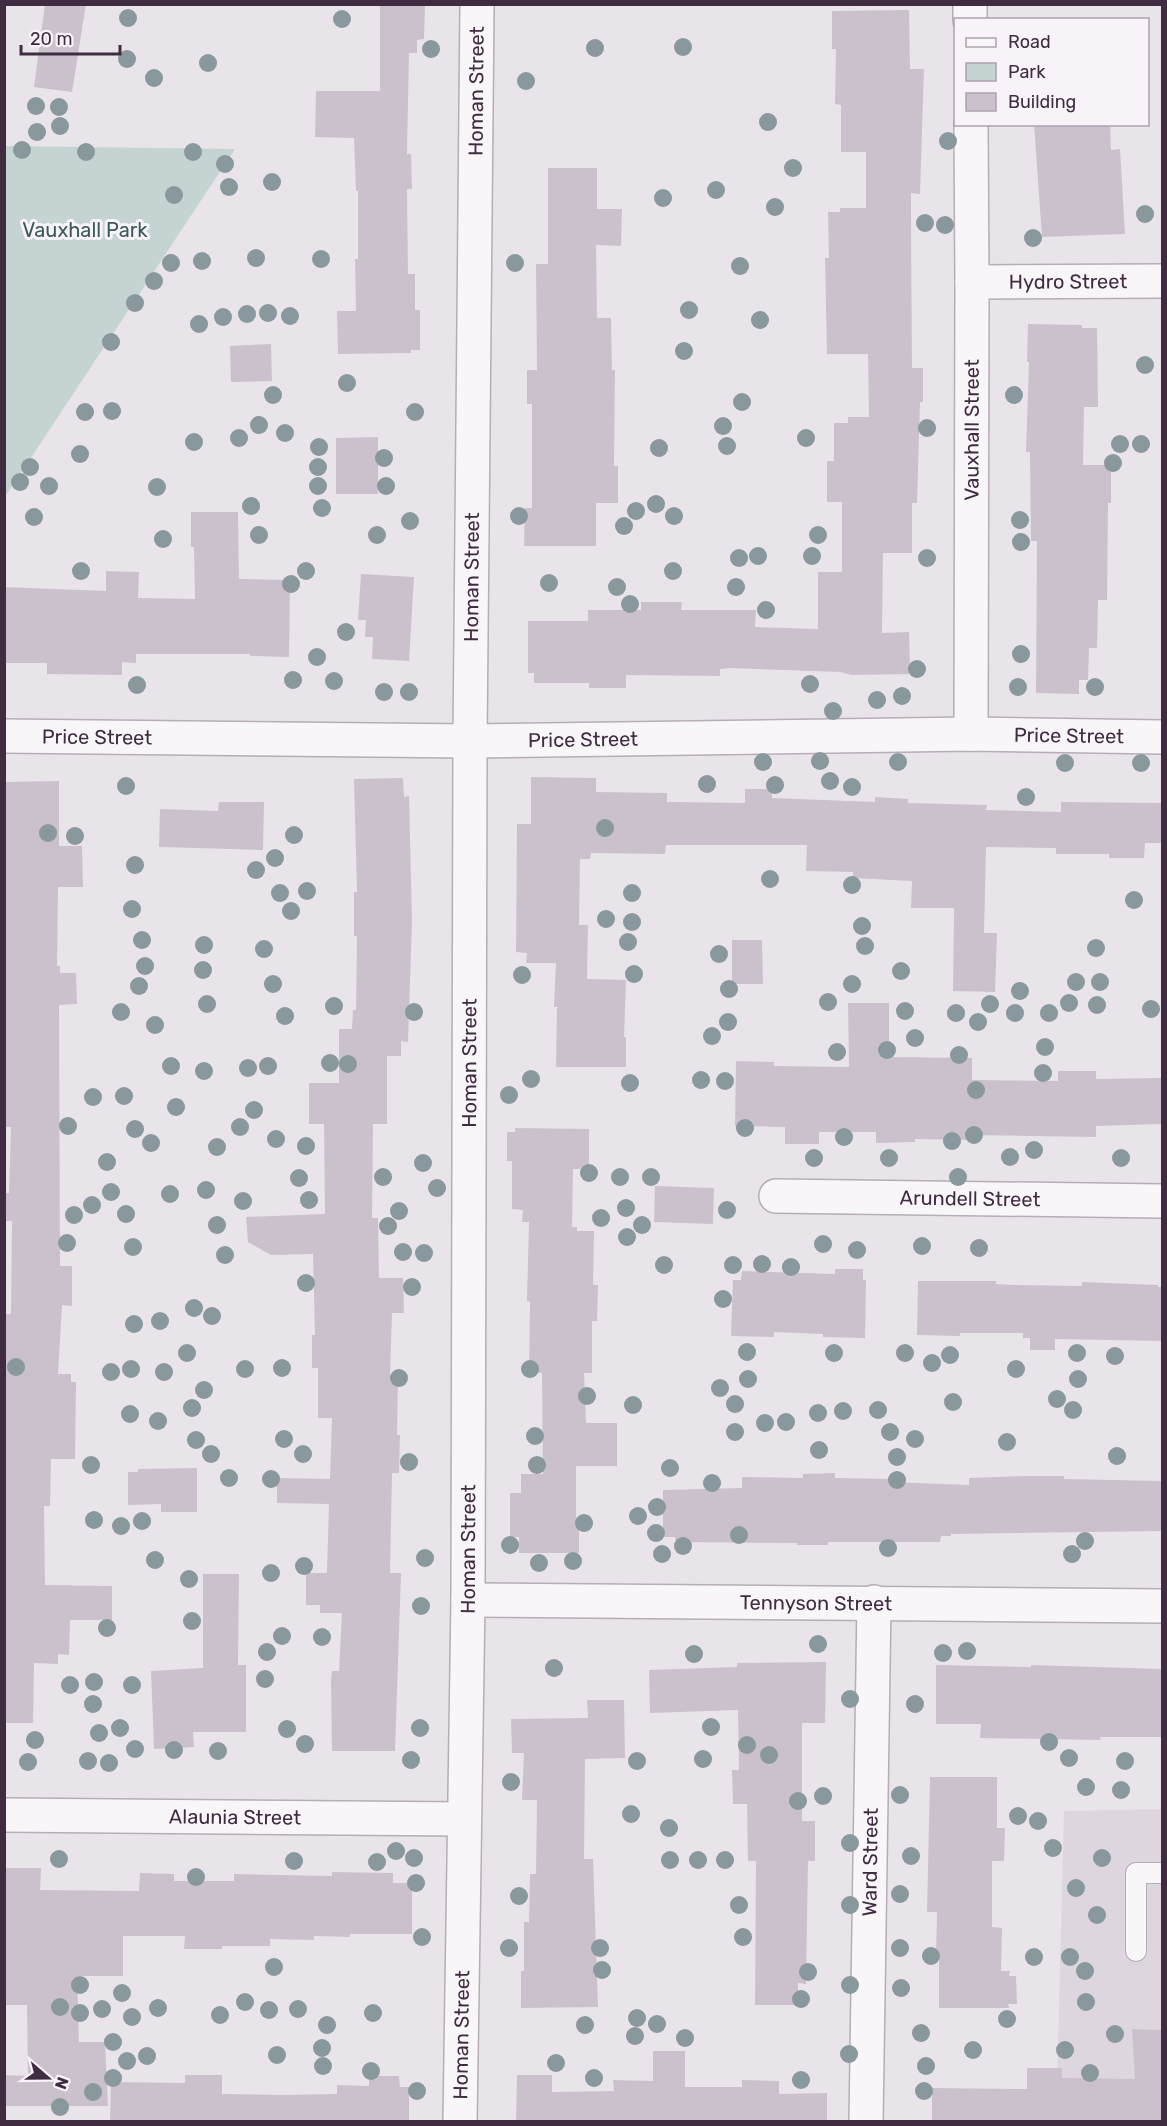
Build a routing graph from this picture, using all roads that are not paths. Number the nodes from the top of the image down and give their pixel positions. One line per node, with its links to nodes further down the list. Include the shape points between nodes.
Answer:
1 (477, 4): 8 (street, Homan Street)
2 (971, 126): 4 (street, Vauxhall Street)
3 (1162, 281): 4 (street, Hydro Street)
4 (972, 282): 5 (street, Vauxhall Street)
5 (971, 734): 7 (street, Price Street); 8 (street, Price Street)
6 (4, 736): 8 (street, Price Street)
7 (1162, 737)
8 (470, 741): 11 (street, Homan Street)
9 (776, 1196): 10 (street, Arundell Street)
10 (1162, 1201)
11 (468, 1600): 12 (street, Tennyson Street); 15 (street, Homan Street)
12 (874, 1602): 13 (street, Tennyson Street); 19 (street, Ward Street)
13 (1162, 1606)
14 (4, 1815): 15 (street, Alaunia Street)
15 (464, 1820): 18 (street, Homan Street)
16 (1162, 1873): 17 (lane, via 1136,1873)
17 (1136, 1952)
18 (460, 2121)
19 (867, 2121)

